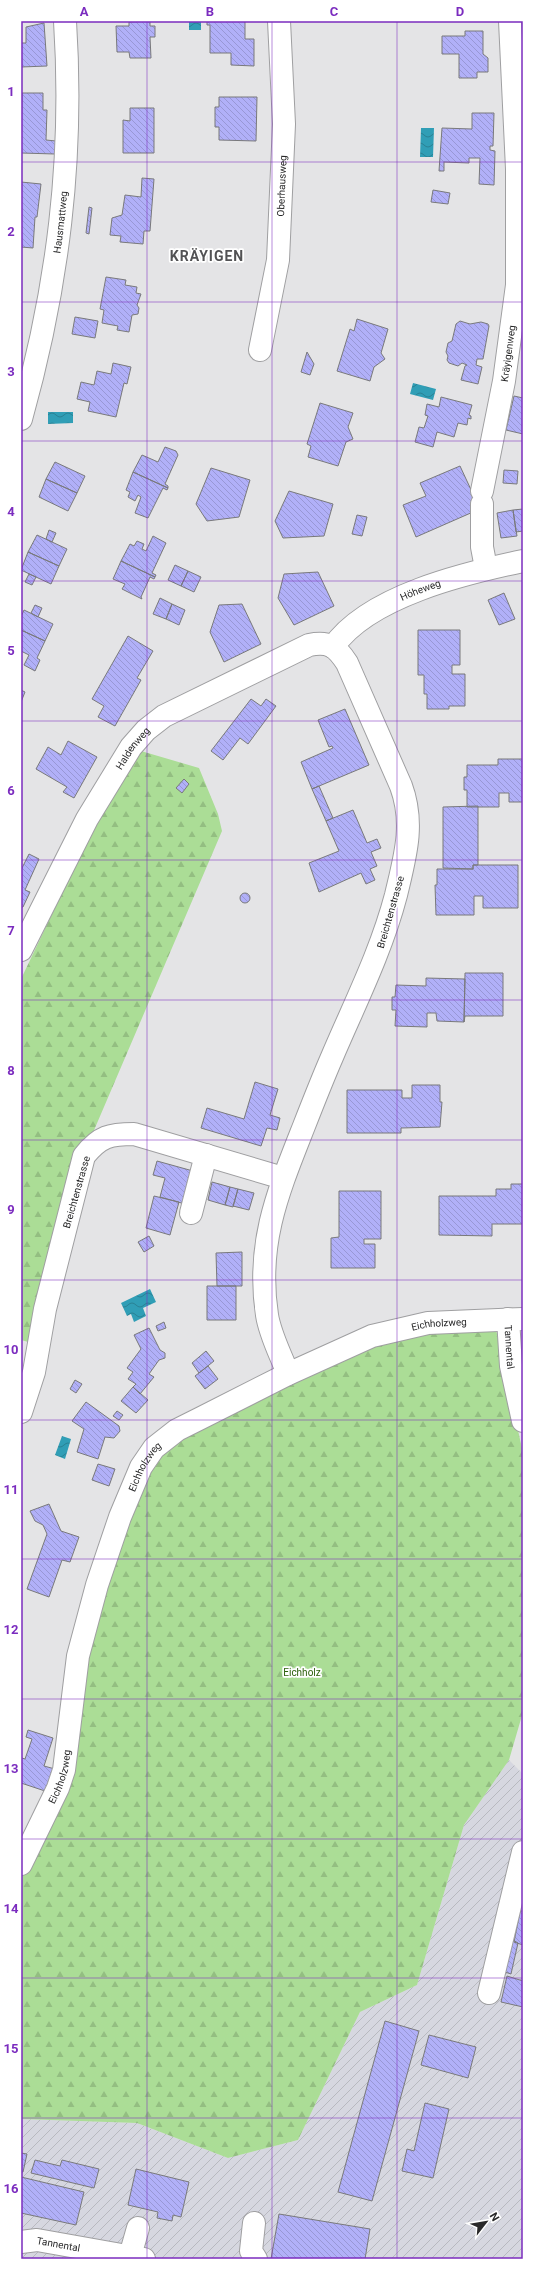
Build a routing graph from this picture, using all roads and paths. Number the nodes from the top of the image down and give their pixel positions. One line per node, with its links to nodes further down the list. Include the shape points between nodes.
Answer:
1 (65, 21): 7 (street, Hausmattweg, via 68,96 61,230 38,357)
2 (279, 21): 6 (street, Oberhausweg, via 284,124 278,260)
3 (510, 21): 9 (street, Kräyigenweg, via 517,169 517,285 504,381 482,498 482,547)
4 (515, 21): 5 (street)
5 (523, 24)
6 (260, 350)
7 (21, 419)
8 (523, 561): 9 (street, Höheweg)
9 (486, 568): 10 (street, Höheweg, via 394,601 351,626)
10 (333, 647): 11 (street, Haldenweg, via 322,643 292,652 164,716 146,730 131,747 87,819); 13 (street, Breichtenstrasse, via 348,663 401,786 408,804 408,834 390,918 373,967 332,1057)
11 (21, 950)
12 (206, 1155): 13 (street, Breichtenstrasse); 14 (street); 17 (street, Breichtenstrasse, via 134,1134 114,1134 96,1142 84,1156 45,1310 34,1372)
13 (283, 1178): 16 (street, Breichtenstrasse, via 271,1215 264,1267 268,1317)
14 (191, 1213)
15 (515, 1319): 16 (street, Eichholzweg, via 428,1323 401,1328 372,1336); 18 (street, Tannental, via 510,1360)
16 (288, 1374): 20 (street, Eichholzweg, via 177,1430 154,1448 141,1467 118,1523 78,1656 64,1770 58,1788)
17 (21, 1412)
18 (523, 1421)
19 (523, 1852): 21 (street)
20 (21, 1864)
21 (490, 1993)
22 (254, 2222): 26 (street, via 251,2251)
23 (138, 2228): 25 (street)
24 (21, 2242): 25 (street, Tannental, via 37,2240)
25 (137, 2258)
26 (256, 2259)

